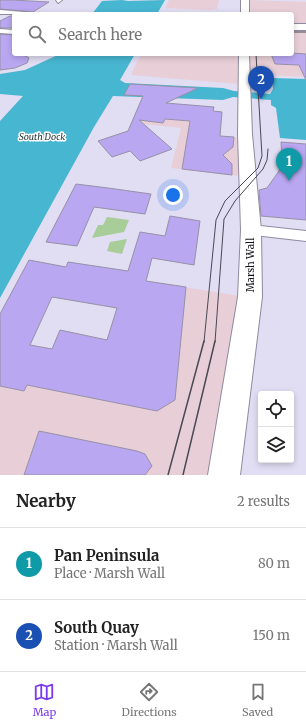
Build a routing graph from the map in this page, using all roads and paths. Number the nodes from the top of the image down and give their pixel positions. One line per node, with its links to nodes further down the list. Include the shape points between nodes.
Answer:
1 (245, 0): 3 (street)
2 (0, 12): 4 (street)
3 (245, 12)
4 (12, 13)
5 (294, 27): 6 (street)
6 (306, 27)
7 (0, 32): 8 (street)
8 (12, 32)
9 (244, 56): 10 (street, Marsh Wall)
10 (251, 230): 11 (street); 12 (street, Marsh Wall, via 250,304)
11 (306, 236)
12 (224, 475)

